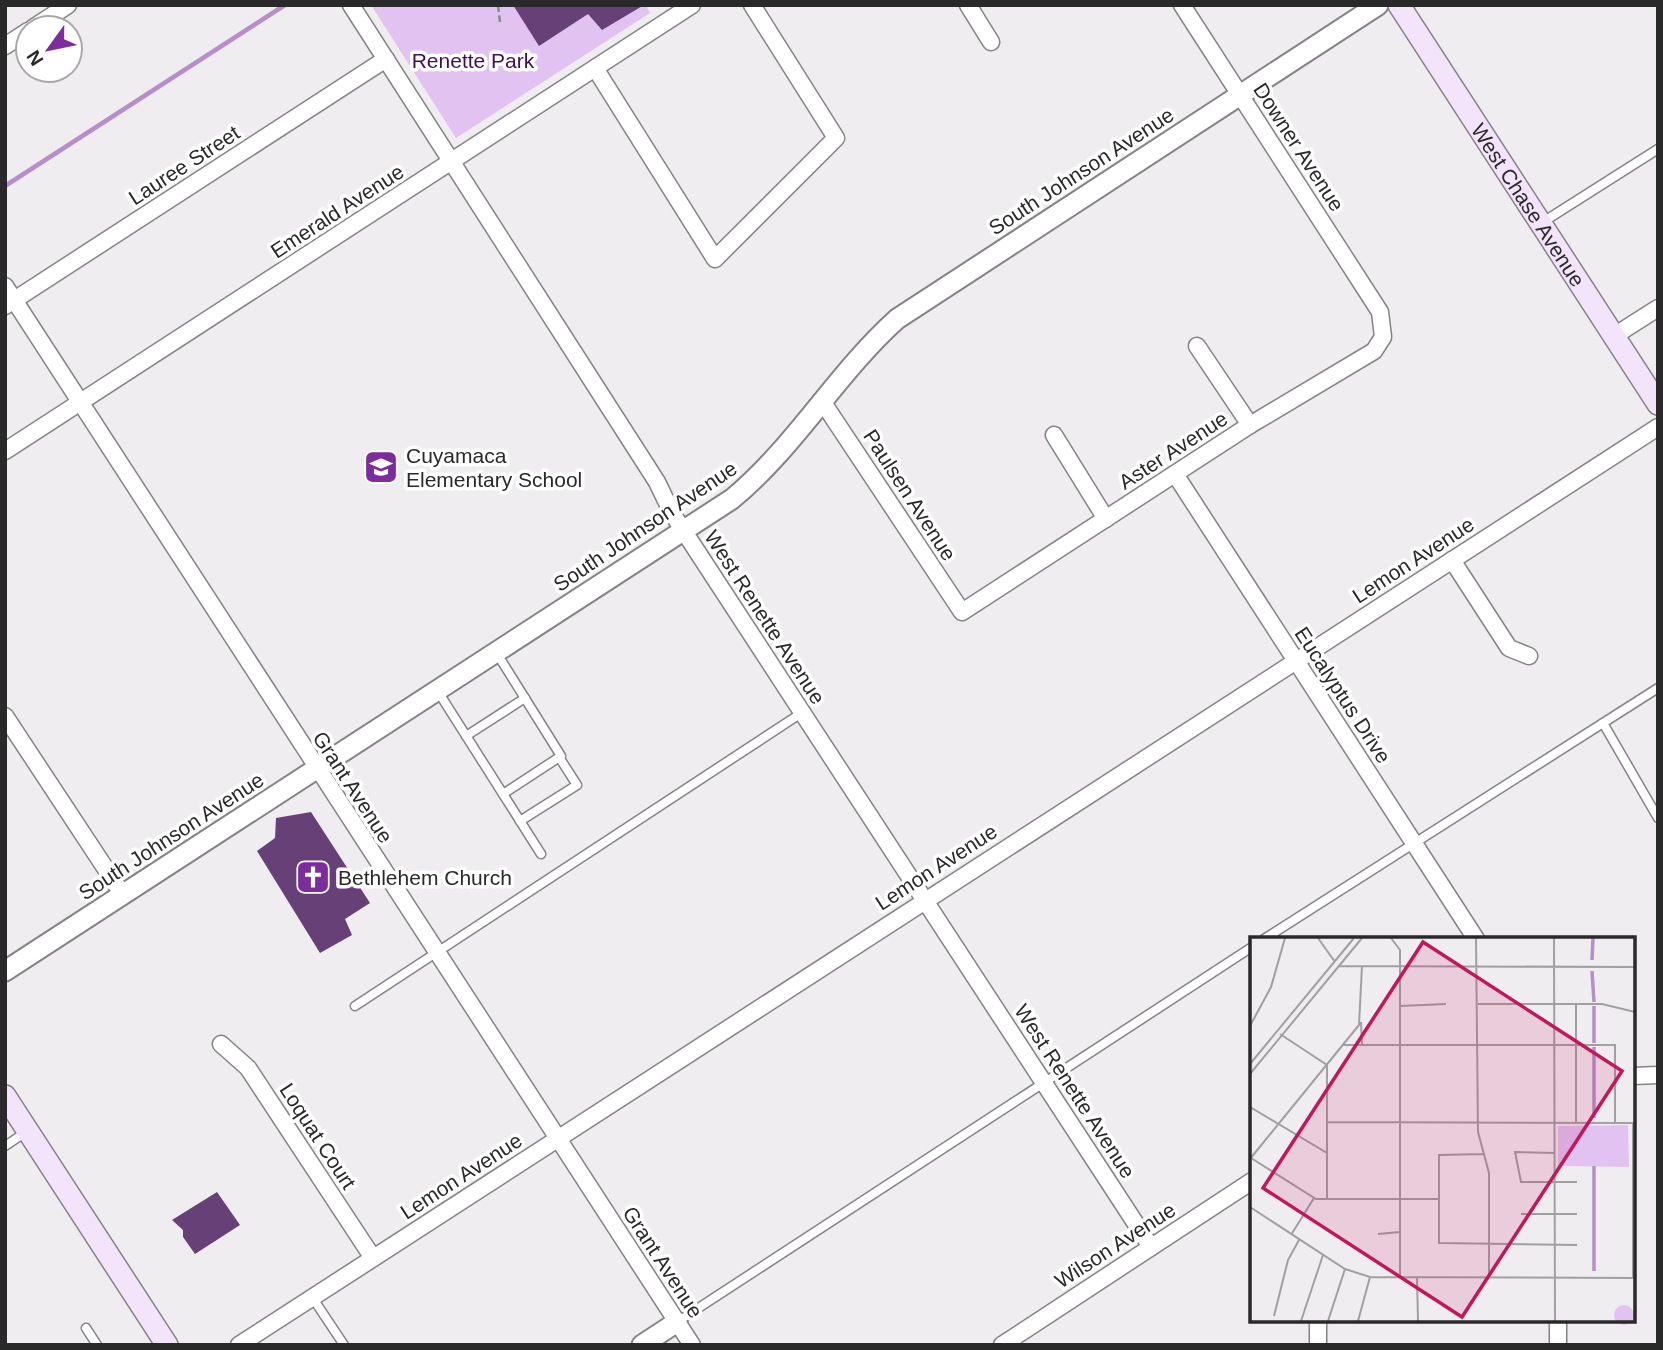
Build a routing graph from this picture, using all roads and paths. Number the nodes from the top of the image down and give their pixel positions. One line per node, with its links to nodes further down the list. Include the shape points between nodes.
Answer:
1 (351, 5): 11 (street, West Renette Avenue)
2 (498, 5): 9 (path)
3 (692, 5): 12 (street, Emerald Avenue)
4 (752, 5): 12 (street, via 836,138 715,259)
5 (968, 5): 10 (street)
6 (1182, 5): 13 (street, Downer Avenue)
7 (1378, 5): 13 (street, South Johnson Avenue)
8 (1399, 5): 16 (main road, West Chase Avenue)
9 (500, 22)
10 (991, 42)
11 (386, 59): 15 (street, West Renette Avenue); 18 (street, Lauree Street)
12 (595, 68): 15 (street, Emerald Avenue)
13 (1240, 93): 20 (street, Downer Avenue); 23 (street, South Johnson Avenue, via 897,319 868,345)
14 (1658, 149): 16 (lane)
15 (452, 161): 24 (street, Emerald Avenue); 32 (street, West Renette Avenue)
16 (1541, 224): 21 (main road, West Chase Avenue)
17 (5, 286): 18 (street, Grant Avenue)
18 (10, 303): 24 (street, Grant Avenue)
19 (1658, 308): 21 (street)
20 (1380, 312): 26 (street, Aster Avenue, via 1383,337 1374,351)
21 (1614, 336): 25 (main road, West Chase Avenue)
22 (1197, 346): 26 (street)
23 (822, 401): 32 (street, South Johnson Avenue, via 762,474); 34 (street, Paulsen Avenue)
24 (80, 402): 29 (street, Emerald Avenue); 46 (street, Grant Avenue)
25 (1658, 404)
26 (1250, 425): 30 (street, Aster Avenue)
27 (1658, 427): 33 (street, Lemon Avenue)
28 (1054, 435): 31 (street)
29 (5, 451)
30 (1175, 474): 31 (street, Aster Avenue); 37 (street, Eucalyptus Drive)
31 (1106, 519): 34 (street, Aster Avenue)
32 (684, 531): 35 (street, South Johnson Avenue); 41 (street, West Renette Avenue)
33 (1452, 560): 36 (street, via 1510,649); 37 (street, Lemon Avenue)
34 (962, 612)
35 (496, 652): 39 (street, South Johnson Avenue); 40 (lane)
36 (1529, 656)
37 (1296, 660): 50 (street, Eucalyptus Drive); 53 (street, Lemon Avenue)
38 (1658, 688): 43 (lane)
39 (438, 690): 44 (lane); 46 (street, South Johnson Avenue)
40 (525, 698): 44 (lane); 45 (lane)
41 (803, 712): 53 (street, West Renette Avenue); 57 (lane)
42 (5, 716): 52 (street)
43 (1603, 723): 48 (lane); 50 (lane)
44 (466, 736): 47 (lane)
45 (559, 757): 47 (lane); 49 (lane, via 577,785)
46 (316, 769): 52 (street, South Johnson Avenue); 57 (street, Grant Avenue)
47 (503, 794): 49 (lane)
48 (1658, 818)
49 (520, 821): 51 (lane)
50 (1414, 842): 54 (lane); 55 (street, Eucalyptus Drive)
51 (541, 854)
52 (123, 895): 58 (street, South Johnson Avenue)
53 (924, 900): 63 (street, West Renette Avenue); 66 (street, Lemon Avenue)
54 (1267, 937)
55 (1475, 937)
56 (1250, 948): 63 (lane)
57 (436, 954): 59 (lane); 66 (street, Grant Avenue)
58 (5, 971)
59 (355, 1006)
60 (221, 1044): 70 (street, Loquat Court, via 248,1068)
61 (1658, 1075): 62 (street)
62 (1635, 1076)
63 (1044, 1082): 69 (street, West Renette Avenue); 72 (lane)
64 (5, 1096): 65 (main road)
65 (28, 1130): 67 (lane); 77 (main road)
66 (557, 1138): 70 (street, Lemon Avenue); 72 (street, Grant Avenue)
67 (5, 1146)
68 (1250, 1182): 69 (street, Wilson Avenue)
69 (1151, 1247): 82 (street, Wilson Avenue)
70 (373, 1258): 71 (street, Lemon Avenue)
71 (312, 1297): 78 (street, Lemon Avenue); 79 (lane)
72 (677, 1322): 80 (street); 81 (street, Grant Avenue)
73 (1318, 1322): 83 (street)
74 (1558, 1322): 84 (street)
75 (86, 1328): 76 (lane)
76 (97, 1345)
77 (167, 1345)
78 (239, 1345)
79 (344, 1345)
80 (642, 1345)
81 (692, 1345)
82 (1002, 1345)
83 (1318, 1345)
84 (1558, 1345)

